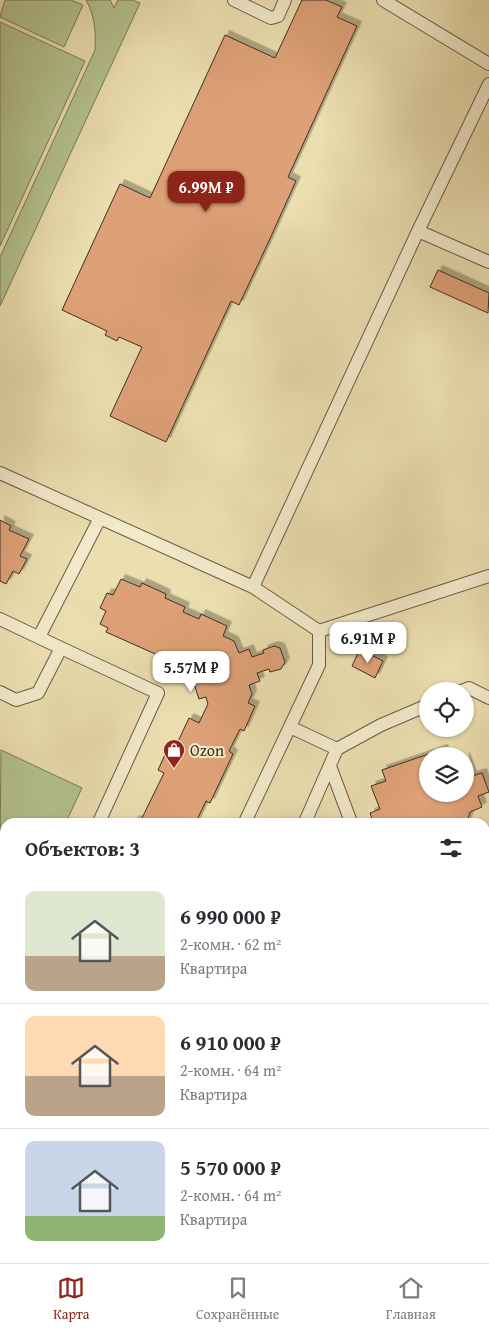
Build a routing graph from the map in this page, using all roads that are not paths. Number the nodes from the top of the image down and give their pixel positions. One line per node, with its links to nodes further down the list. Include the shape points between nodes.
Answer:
1 (234, 0): 2 (lane, via 271,18 278,16)
2 (285, 0)
3 (383, 0): 4 (lane)
4 (489, 64)
5 (489, 84): 6 (lane)
6 (418, 231): 7 (lane); 11 (lane)
7 (489, 262)
8 (0, 473): 9 (lane)
9 (100, 518): 11 (lane); 14 (lane)
10 (489, 576): 13 (lane)
11 (253, 588): 13 (lane)
12 (0, 618): 14 (lane)
13 (319, 631): 20 (lane, via 319,665)
14 (39, 637): 15 (lane)
15 (61, 648): 17 (lane, via 38,693 16,700); 23 (lane, via 158,693)
16 (474, 690): 18 (lane)
17 (0, 692)
18 (489, 698)
19 (419, 709): 21 (lane)
20 (290, 727): 21 (lane); 24 (lane)
21 (337, 749): 22 (lane)
22 (330, 766): 25 (lane); 26 (lane)
23 (101, 818)
24 (247, 818)
25 (307, 818)
26 (350, 818)

